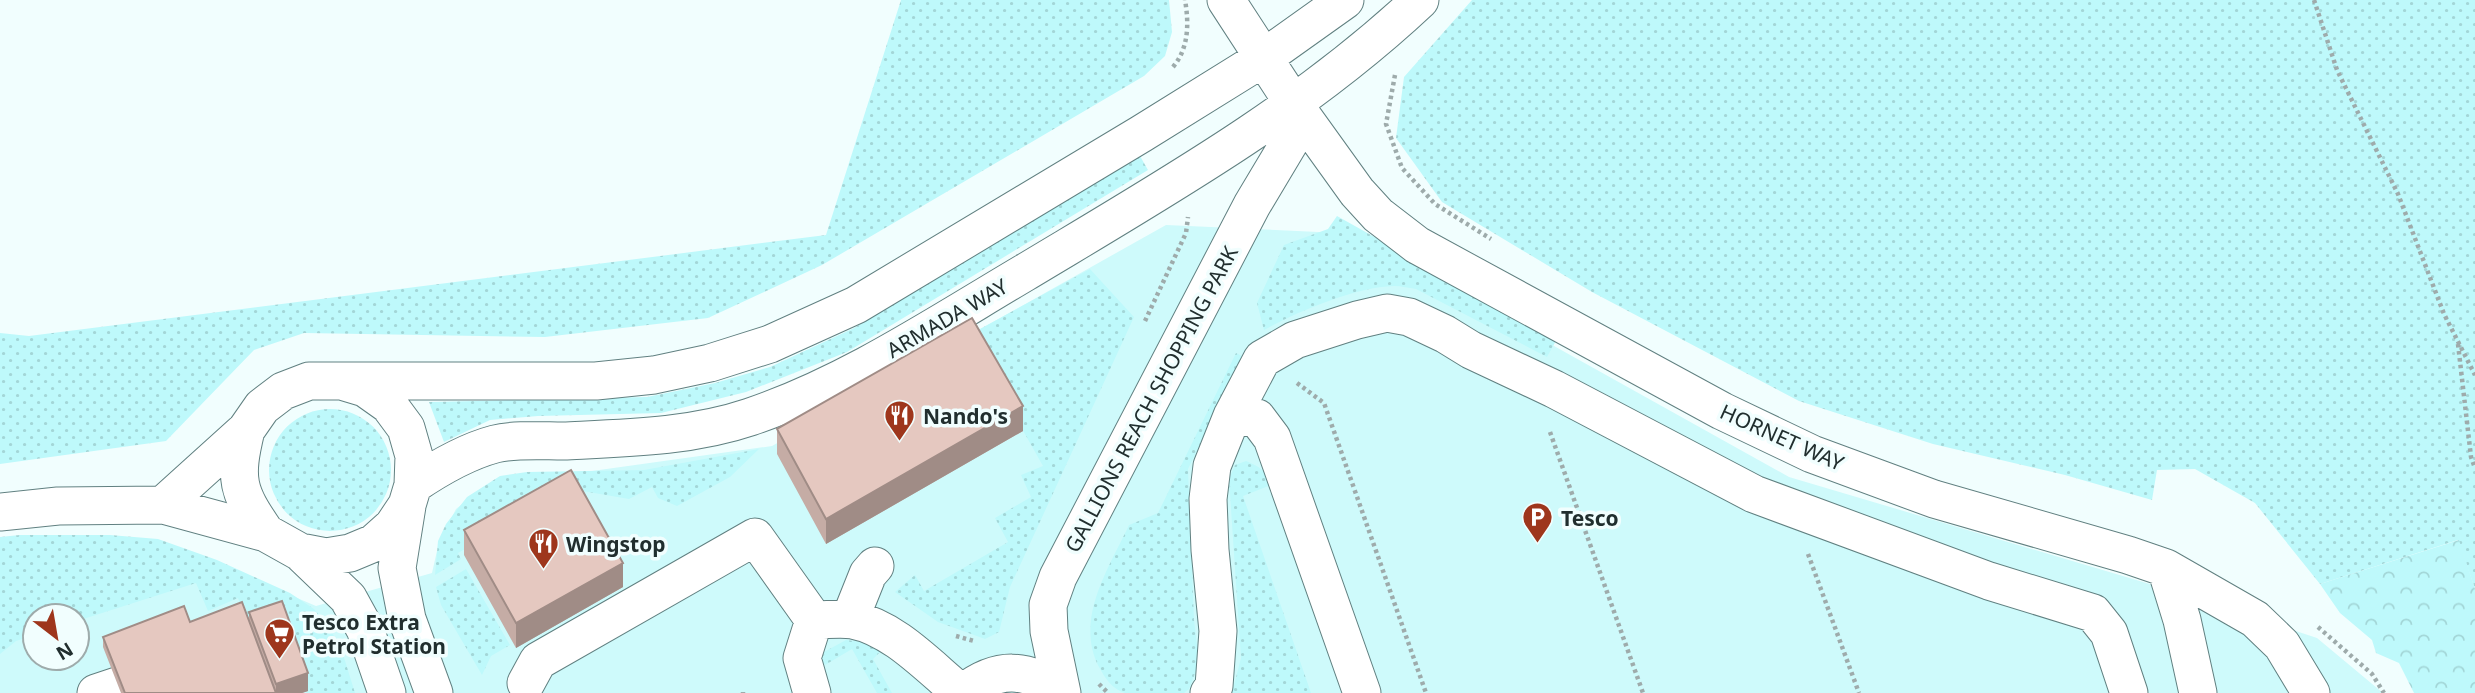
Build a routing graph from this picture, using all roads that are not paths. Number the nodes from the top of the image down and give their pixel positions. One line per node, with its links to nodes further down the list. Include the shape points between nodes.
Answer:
1 (1226, 0): 4 (street)
2 (1345, 0): 4 (street, ARMADA WAY)
3 (1420, 0): 5 (street, ARMADA WAY)
4 (1265, 57): 5 (street, HORNET WAY); 6 (street, ARMADA WAY, via 856,305 770,344 710,363 596,381)
5 (1299, 111): 9 (street, ARMADA WAY, via 1255,131 844,378 788,403 748,418 679,433 496,443 443,465); 15 (street, HORNET WAY, via 1357,192 1417,245 1722,411 1812,454 1934,499); 25 (street, GALLIONS REACH SHOPPING PARK, via 1058,576 1048,605)
6 (337, 380): 8 (street, ARMADA WAY, via 309,381 284,391 262,407); 9 (street, ARMADA WAY, via 365,388 389,405 405,428 414,456)
7 (1232, 416): 26 (street, via 1212,466 1208,499 1218,631 1214,686); 27 (street, via 1258,418 1272,438); 28 (street, via 1262,359 1295,340 1387,313 1409,317 1754,494 1989,581 2093,613 2109,633)
8 (246, 430): 10 (street, ARMADA WAY); 12 (street, ARMADA WAY, via 238,466 245,503)
9 (410, 495): 13 (street, ARMADA WAY, via 393,526 374,542 351,553); 22 (street, via 397,568 407,619)
10 (163, 505): 11 (street, ARMADA WAY, via 58,506); 12 (street, ARMADA WAY)
11 (0, 512)
12 (266, 533): 13 (street, ARMADA WAY)
13 (300, 552): 21 (street, via 348,598 365,629)
14 (875, 566): 17 (street)
15 (2166, 568): 29 (street); 30 (street, HORNET WAY, via 2255,619 2283,645)
16 (814, 620): 17 (street); 18 (street, via 755,537 538,661); 23 (street, via 802,658)
17 (850, 620): 24 (street, via 873,625 889,635)
18 (526, 684)
19 (96, 693): 20 (street, via 216,653)
20 (231, 693)
21 (387, 693)
22 (434, 693)
23 (812, 693)
24 (962, 693): 25 (street, GALLIONS REACH SHOPPING PARK, via 1000,673 1022,673)
25 (1062, 693)
26 (1209, 693)
27 (1362, 693)
28 (2129, 693)
29 (2199, 693)
30 (2311, 693)

